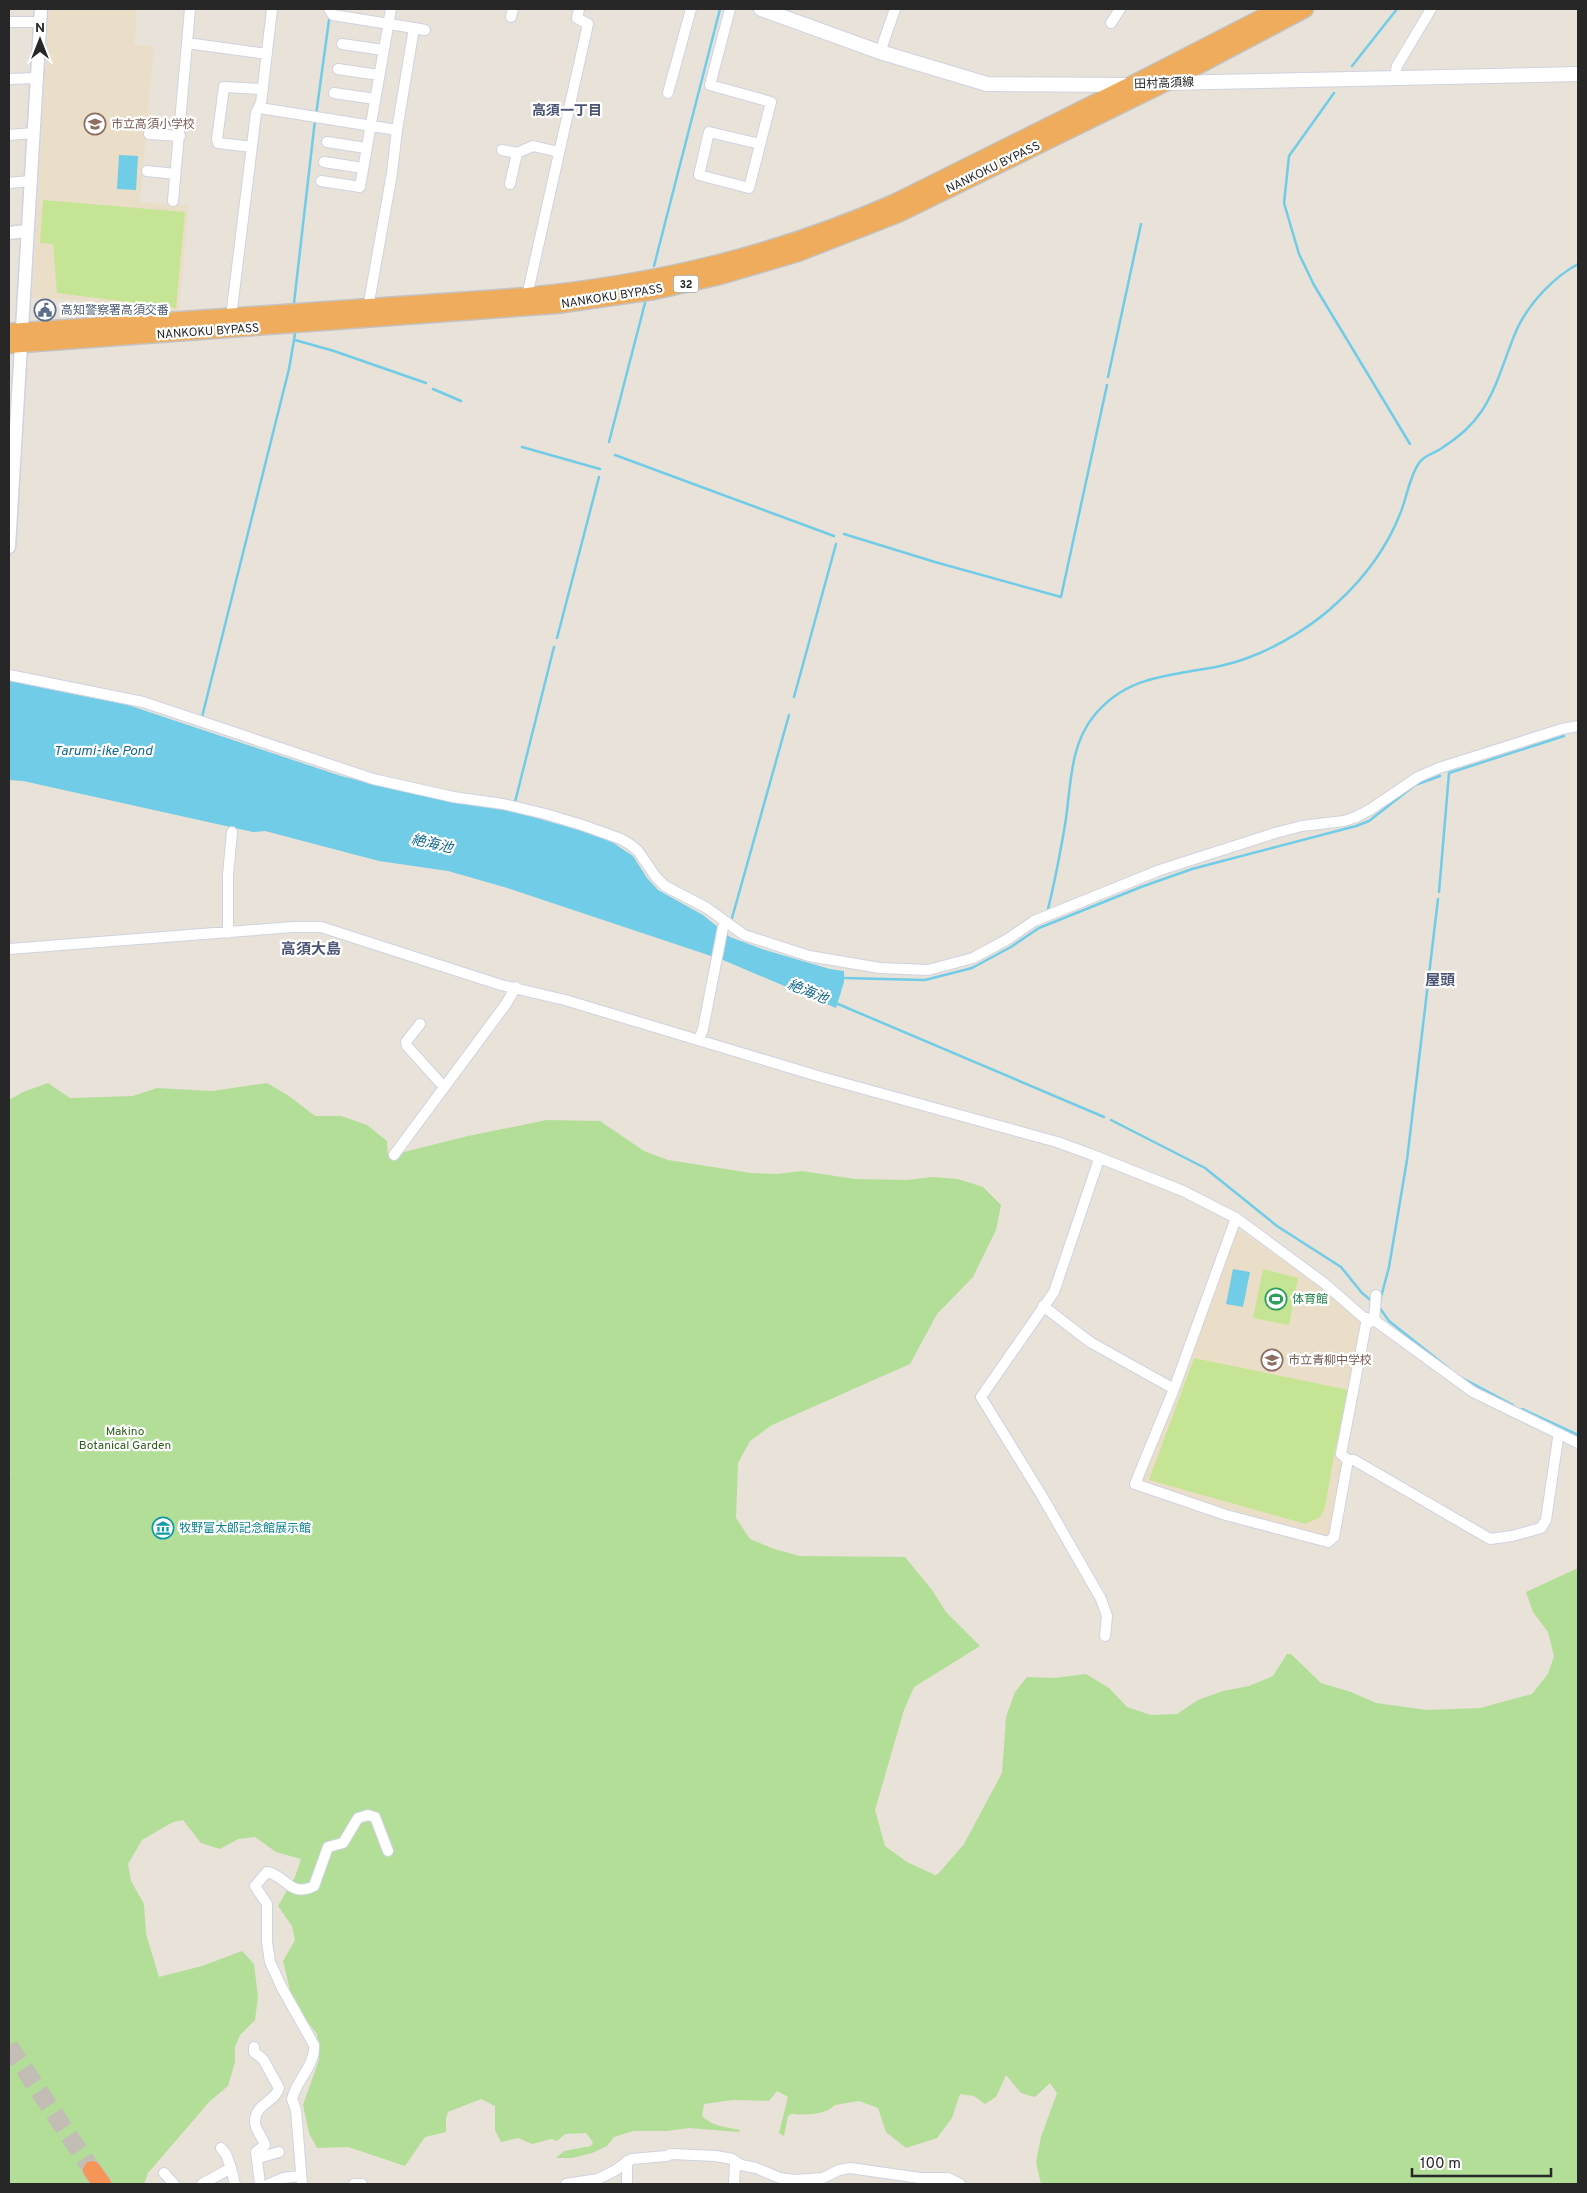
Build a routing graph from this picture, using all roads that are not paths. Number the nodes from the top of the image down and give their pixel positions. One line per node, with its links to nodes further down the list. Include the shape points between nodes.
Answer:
1 (190, 9): 18 (street)
2 (272, 9): 22 (street)
3 (329, 9): 17 (street, via 333,14)
4 (391, 9): 17 (street)
5 (579, 9): 47 (street, via 577,18 588,24)
6 (691, 9): 33 (street)
7 (730, 9): 43 (street, via 710,85 771,102)
8 (761, 9): 21 (main road, 田村高須線)
9 (895, 9): 21 (street)
10 (1120, 9): 16 (street)
11 (1305, 9): 29 (highway, NANKOKU BYPASS / 32)
12 (1431, 9): 27 (street, via 1397,66)
13 (1274, 10): 30 (highway, NANKOKU BYPASS / 32)
14 (40, 15): 15 (street); 26 (street)
15 (9, 22)
16 (1111, 23)
17 (388, 24): 20 (street); 37 (street, via 420,29)
18 (187, 43): 22 (street); 41 (street)
19 (342, 44): 20 (street)
20 (383, 50): 25 (street)
21 (880, 52): 30 (main road, 田村高須線, via 987,84)
22 (267, 54): 31 (street)
23 (338, 69): 25 (street)
24 (1578, 74): 27 (main road, 田村高須線)
25 (379, 75): 34 (street)
26 (37, 78): 28 (street); 38 (street)
27 (1394, 78): 29 (main road, 田村高須線)
28 (9, 79)
29 (1165, 83): 30 (main road, 田村高須線); 63 (highway, NANKOKU BYPASS / 32, via 873,225 791,255 692,282 556,305)
30 (1133, 84): 60 (highway, NANKOKU BYPASS / 32, via 860,218 732,260 660,278)
31 (263, 89): 35 (street); 44 (street, via 224,87 218,143)
32 (334, 93): 34 (street)
33 (668, 93)
34 (375, 99): 36 (street)
35 (260, 108): 36 (street); 44 (street, via 256,113)
36 (370, 126): 37 (street); 45 (street)
37 (397, 130): 61 (street)
38 (33, 133): 40 (street); 53 (street)
39 (149, 134): 41 (street)
40 (9, 135)
41 (180, 136): 52 (street)
42 (327, 142): 45 (street)
43 (760, 144): 43 (street, via 749,188 699,175 709,132)
44 (252, 147): 62 (street)
45 (366, 148): 50 (street)
46 (502, 150): 48 (street)
47 (559, 152): 48 (street, via 533,146); 60 (street)
48 (517, 153): 56 (street)
49 (324, 162): 50 (street)
50 (363, 168): 55 (street, via 360,187)
51 (147, 171): 52 (street)
52 (176, 174): 57 (street)
53 (30, 181): 54 (street); 58 (street)
54 (9, 182)
55 (321, 182)
56 (510, 184)
57 (173, 201)
58 (26, 231): 59 (street); 63 (street)
59 (9, 233)
60 (527, 296): 61 (highway, NANKOKU BYPASS / 32)
61 (368, 308): 62 (highway, NANKOKU BYPASS / 32)
62 (231, 317): 63 (highway, NANKOKU BYPASS / 32)
63 (15, 338): 64 (street)
64 (12, 442): 65 (street)
65 (10, 523): 66 (street)
66 (9, 547)
67 (9, 674): 70 (street, via 143,702 372,780 546,814 604,832 638,850 665,886 708,908)
68 (1578, 726): 70 (street, via 1439,768 1418,777 1371,809 1350,819 1275,833 1160,870 1034,921 973,958 928,970 880,968 809,956)
69 (232, 832): 71 (street)
70 (725, 925): 75 (street)
71 (228, 933): 72 (street); 73 (street, via 320,928)
72 (9, 949)
73 (516, 987): 75 (street); 76 (street)
74 (420, 1024): 76 (street, via 408,1038 407,1046)
75 (699, 1040): 78 (street, via 1057,1142)
76 (444, 1087): 77 (street)
77 (394, 1155)
78 (1099, 1159): 79 (street, via 1183,1191); 81 (street, via 1054,1292)
79 (1236, 1218): 82 (street, via 1324,1283 1363,1317); 83 (street)
80 (1376, 1295): 82 (street)
81 (1043, 1306): 83 (street, via 1090,1342); 87 (street, via 980,1397 1101,1599 1107,1616)
82 (1374, 1320): 84 (street, via 1474,1392); 86 (street, via 1366,1324 1341,1454)
83 (1174, 1389): 86 (street, via 1135,1484 1143,1488 1226,1515 1328,1542 1334,1537)
84 (1560, 1434): 85 (street); 86 (street, via 1546,1520 1541,1528 1490,1539 1354,1460)
85 (1578, 1443)
86 (1348, 1460)
87 (1105, 1636)
88 (388, 1851): 97 (street, via 375,1817 368,1815 358,1818 343,1843 328,1846 314,1886 296,1890 267,1872 255,1886 267,1904 270,1962 314,2045 309,2066 292,2099 301,2152)
89 (254, 2047): 92 (street, via 254,2052 263,2059 279,2088 258,2110 255,2125 265,2145 257,2151)
90 (221, 2148): 95 (street)
91 (279, 2152): 92 (street)
92 (258, 2158): 102 (street)
93 (627, 2161): 94 (street, via 695,2153); 106 (street, via 598,2179); 107 (street)
94 (737, 2162): 98 (street, via 794,2180 824,2178 848,2168); 108 (street)
95 (231, 2168): 100 (street); 101 (street)
96 (164, 2173): 99 (street)
97 (301, 2180): 103 (street, via 283,2178)
98 (922, 2181): 109 (street, via 948,2178)
99 (174, 2184)
100 (202, 2184)
101 (235, 2184)
102 (260, 2184)
103 (269, 2184)
104 (354, 2184): 105 (street)
105 (362, 2184)
106 (566, 2184)
107 (627, 2184)
108 (734, 2184)
109 (960, 2184)

